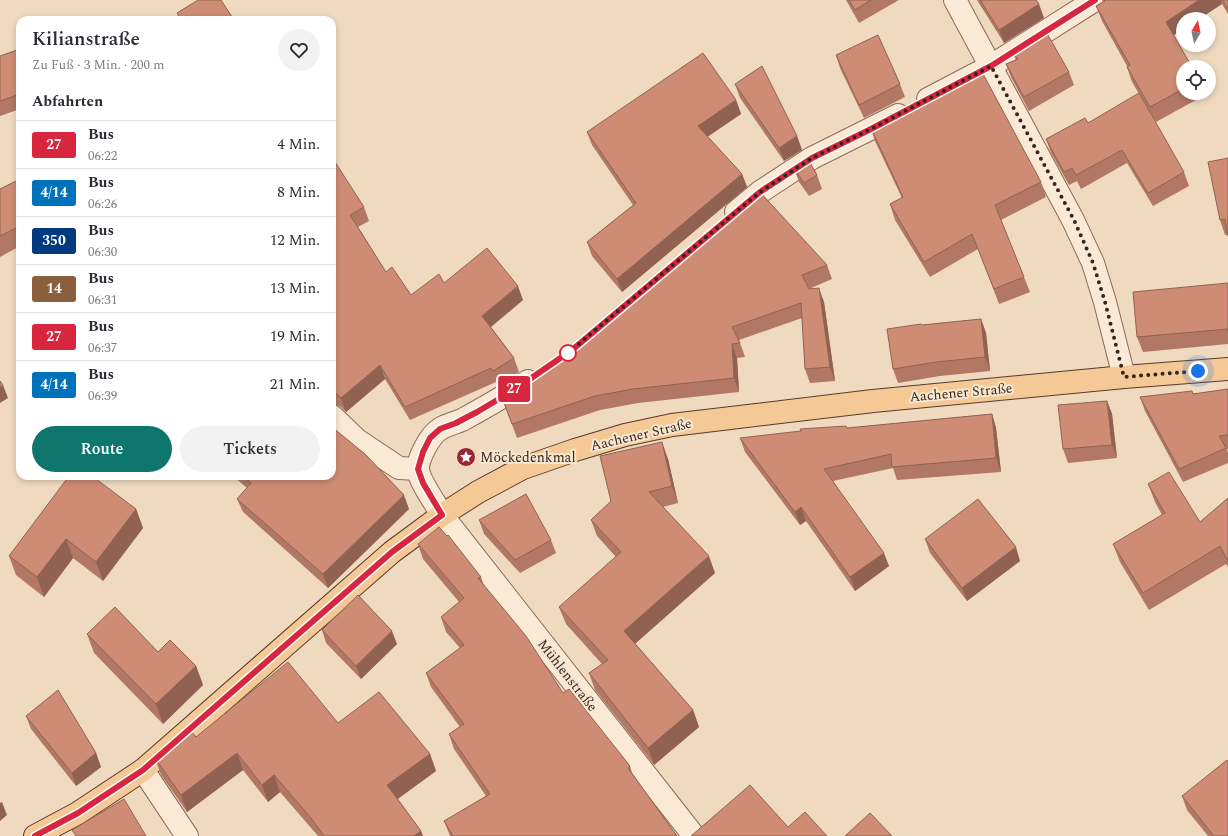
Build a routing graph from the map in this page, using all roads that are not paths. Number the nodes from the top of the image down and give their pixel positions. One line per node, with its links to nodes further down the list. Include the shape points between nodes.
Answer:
1 (955, 0): 3 (street)
2 (1095, 0): 3 (street)
3 (991, 66): 4 (street, via 812,158 760,192); 7 (street, via 1074,220 1093,263)
4 (724, 223)
5 (1228, 369): 7 (main road, Aachener Straße)
6 (544, 370): 9 (street, via 477,412 440,429 430,438)
7 (1124, 377): 10 (main road, Aachener Straße, via 873,401 672,425 625,435 523,468)
8 (336, 420): 9 (street, via 357,440 399,468)
9 (418, 469): 10 (street, Mühlenstraße, via 423,483)
10 (442, 515): 11 (main road, Aachener Straße, via 392,552); 14 (street, Mühlenstraße)
11 (143, 770): 12 (main road, Aachener Straße, via 78,813); 13 (street)
12 (35, 836)
13 (187, 836)
14 (694, 836)

